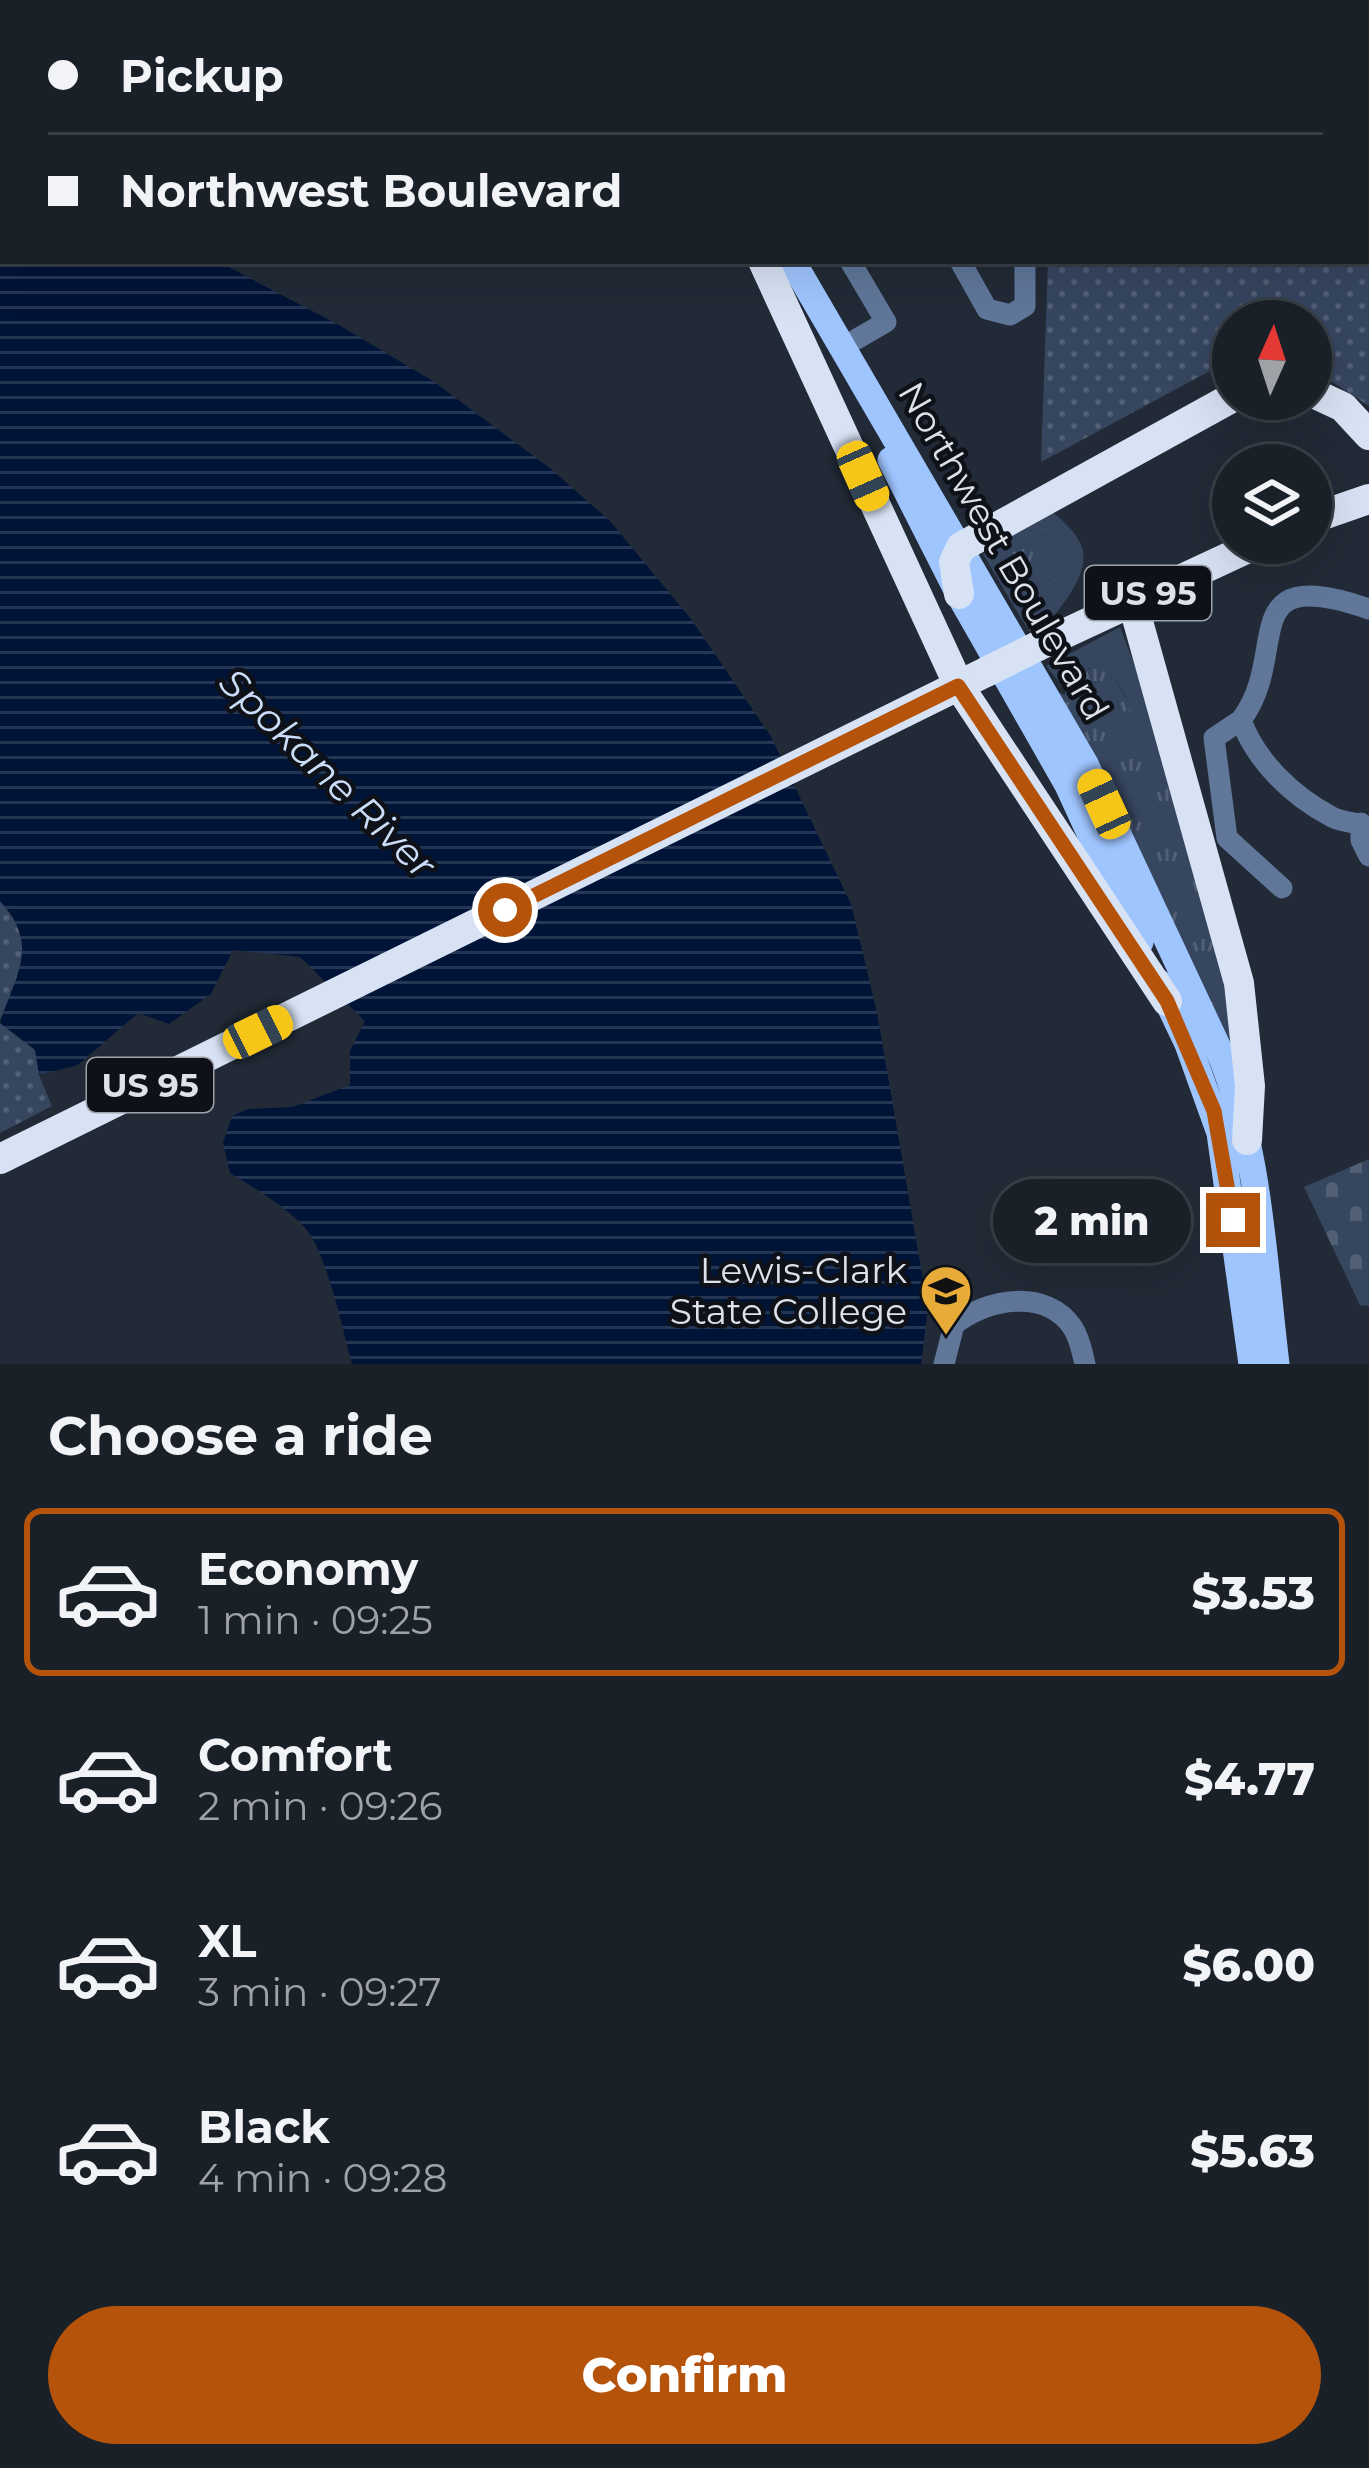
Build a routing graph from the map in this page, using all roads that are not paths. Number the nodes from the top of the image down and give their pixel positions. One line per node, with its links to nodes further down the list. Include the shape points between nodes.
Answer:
1 (1037, 0): 2 (lane)
2 (1050, 0)
3 (768, 264): 20 (highway)
4 (769, 264): 17 (main road, Northwest Boulevard, via 883,445)
5 (795, 264): 9 (main road, Northwest Boulevard)
6 (852, 264): 9 (lane, via 886,322)
7 (962, 264): 8 (lane, via 987,309 1010,315 1025,306)
8 (1025, 264)
9 (843, 347): 15 (main road, Northwest Boulevard)
10 (1332, 402): 12 (highway)
11 (1212, 409): 15 (highway)
12 (1369, 435)
13 (1369, 499): 14 (highway)
14 (1332, 512)
15 (961, 547): 17 (highway, via 954,562); 26 (main road, Northwest Boulevard, via 1085,764 1218,1048)
16 (1212, 564): 18 (highway, US 95)
17 (959, 593): 25 (main road, Northwest Boulevard, via 1068,785)
18 (1132, 600): 20 (highway, US 95, bridge); 26 (highway, via 1239,983)
19 (1369, 609): 21 (lane, via 1321,594 1291,597 1269,630)
20 (958, 686): 25 (highway); 27 (highway, US 95)
21 (1241, 720): 22 (lane, via 1270,770 1331,816); 24 (lane, via 1214,738 1227,838)
22 (1365, 825): 23 (lane)
23 (1369, 856)
24 (1282, 888)
25 (1167, 1001): 30 (main road, Northwest Boulevard, via 1220,1133)
26 (1247, 1139): 31 (main road, Northwest Boulevard)
27 (0, 1159)
28 (944, 1364): 29 (lane, via 950,1333 964,1316 1023,1301 1065,1318)
29 (1085, 1364)
30 (1252, 1364)
31 (1276, 1364)

